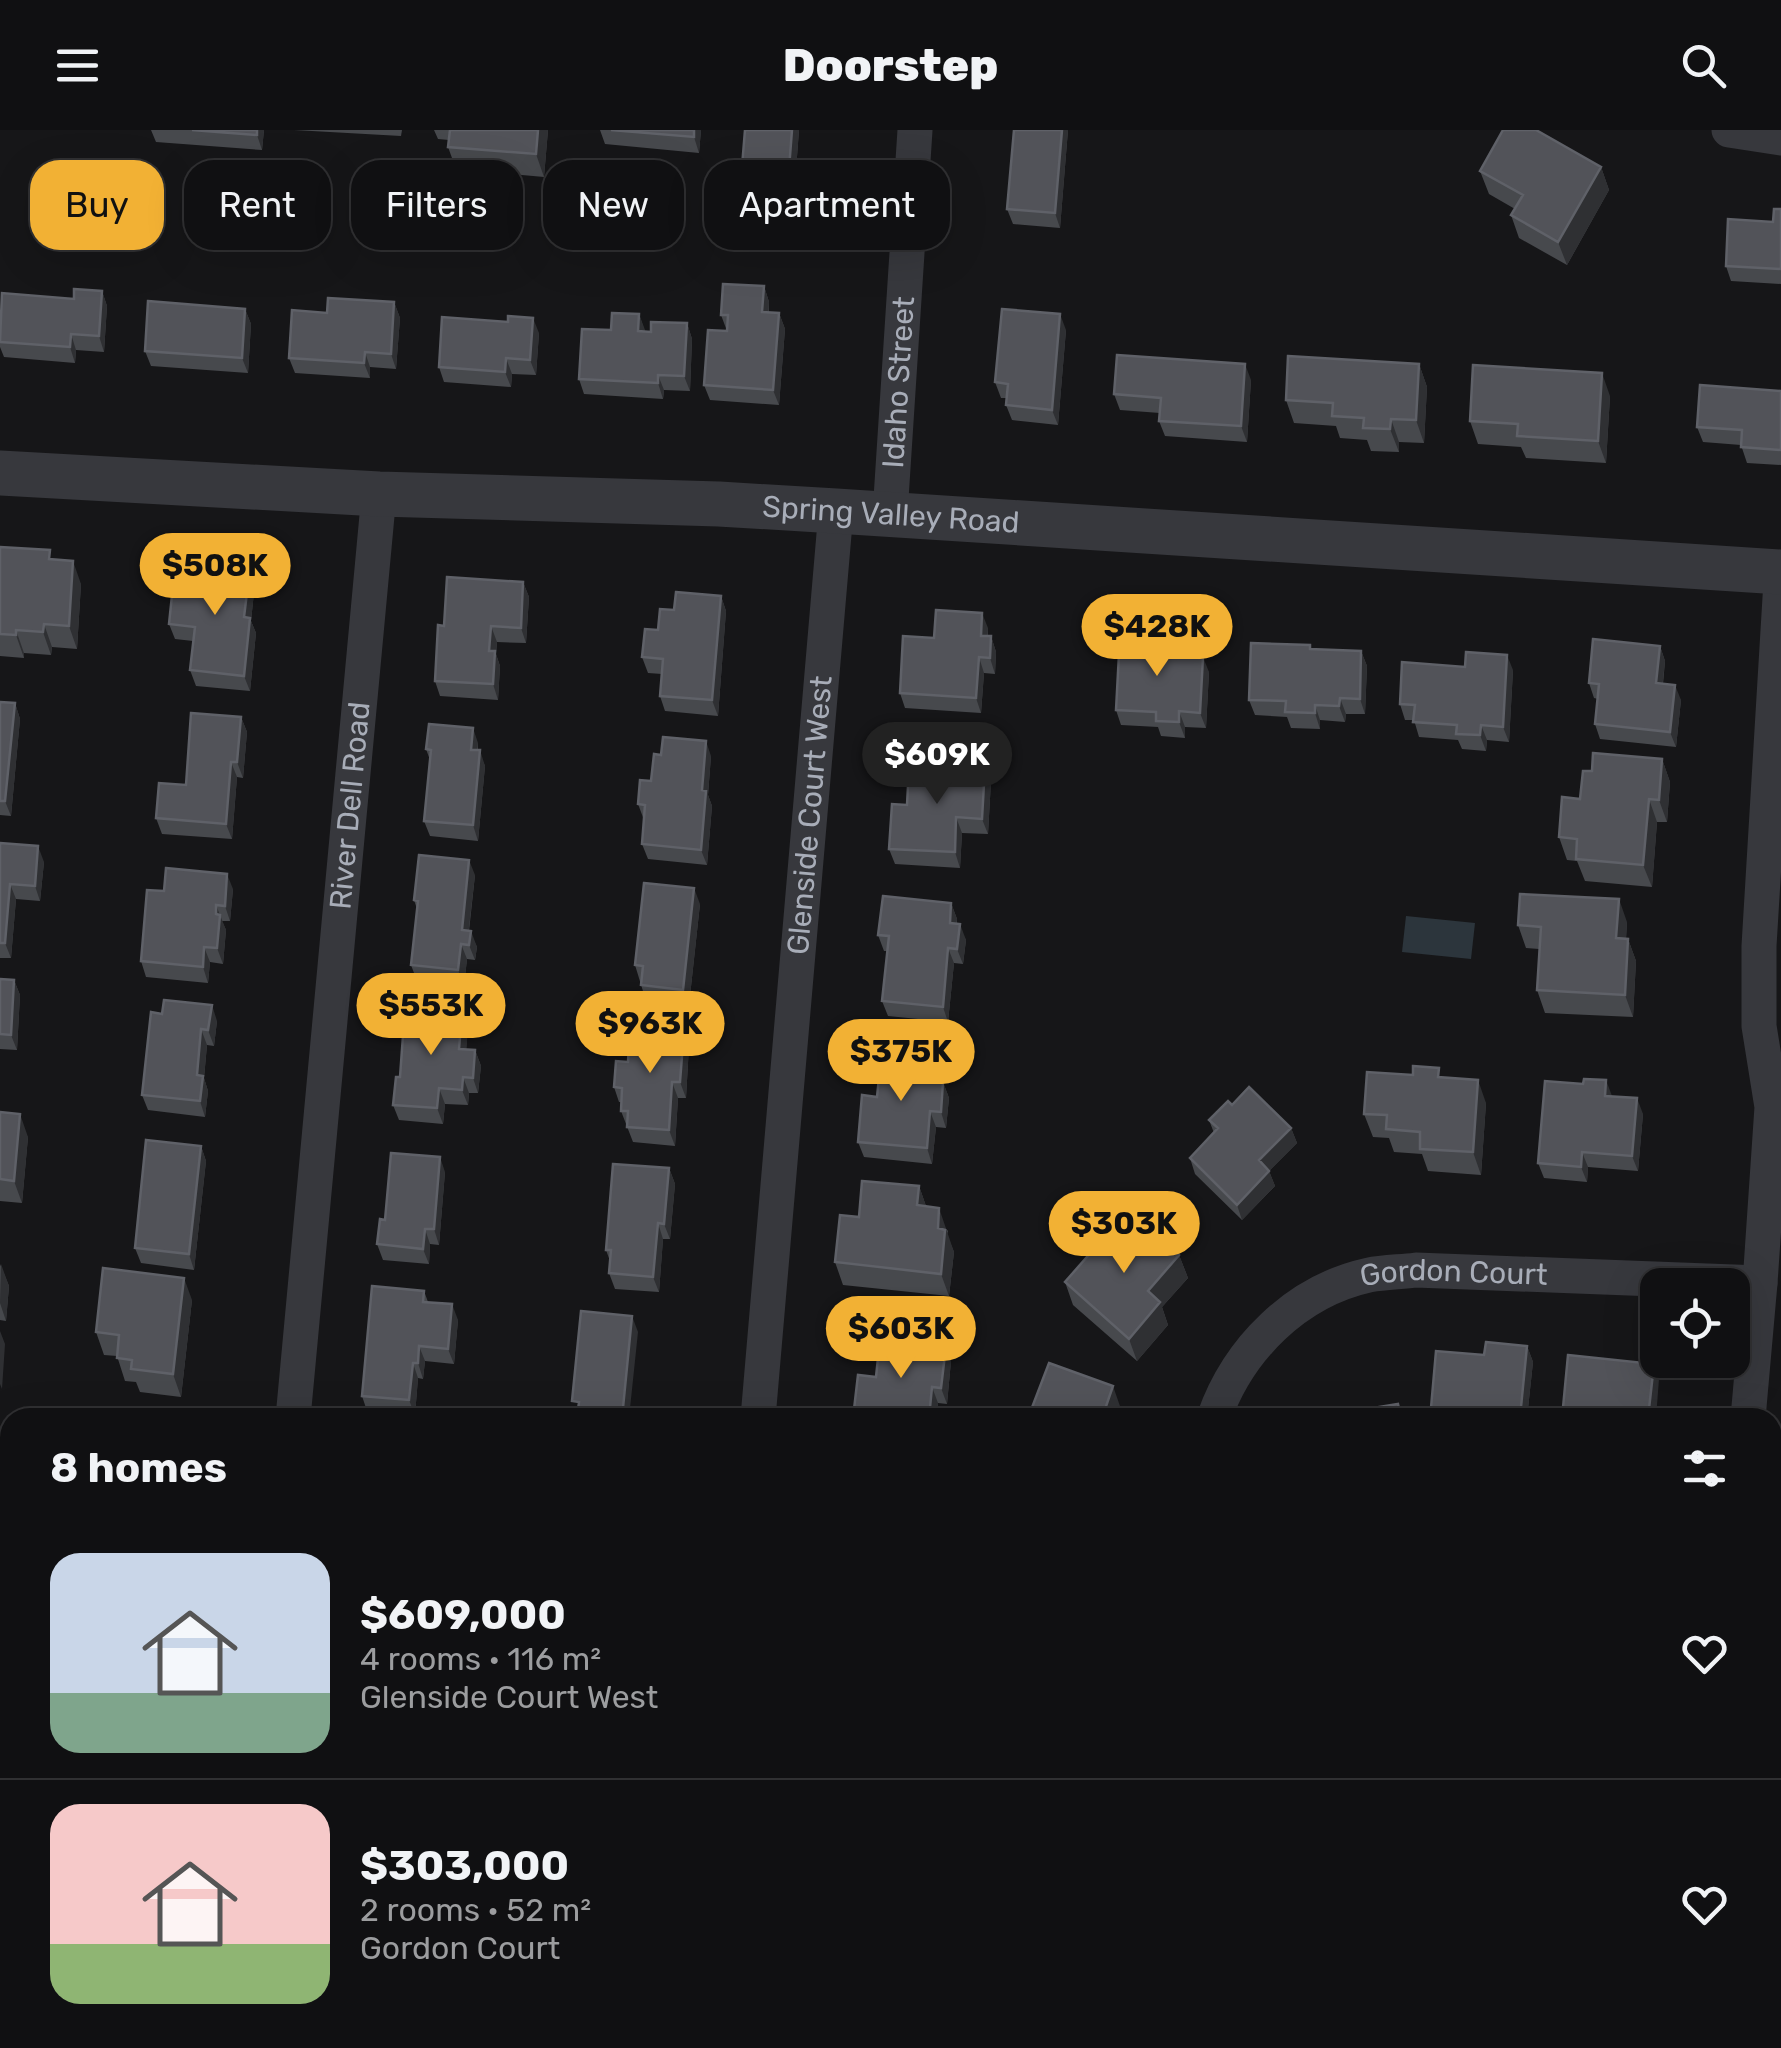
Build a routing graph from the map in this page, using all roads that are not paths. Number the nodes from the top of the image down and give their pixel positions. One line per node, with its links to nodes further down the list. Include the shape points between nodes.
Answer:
1 (916, 130): 7 (street, Idaho Street)
2 (1729, 130): 3 (street)
3 (1781, 138)
4 (0, 473): 5 (street, Spring Valley Road)
5 (379, 494): 6 (street, Spring Valley Road); 12 (street, River Dell Road)
6 (836, 510): 7 (street, Spring Valley Road); 13 (street, Glenside Court West)
7 (890, 514): 8 (street, Spring Valley Road)
8 (1781, 572)
9 (1781, 581): 10 (street, via 1759,946 1759,1026)
10 (1776, 1104): 11 (street)
11 (1760, 1283): 14 (street, Gordon Court, via 1416,1270 1368,1276 1286,1314 1251,1348); 15 (street)
12 (293, 1408)
13 (759, 1408)
14 (1217, 1408)
15 (1749, 1408)

